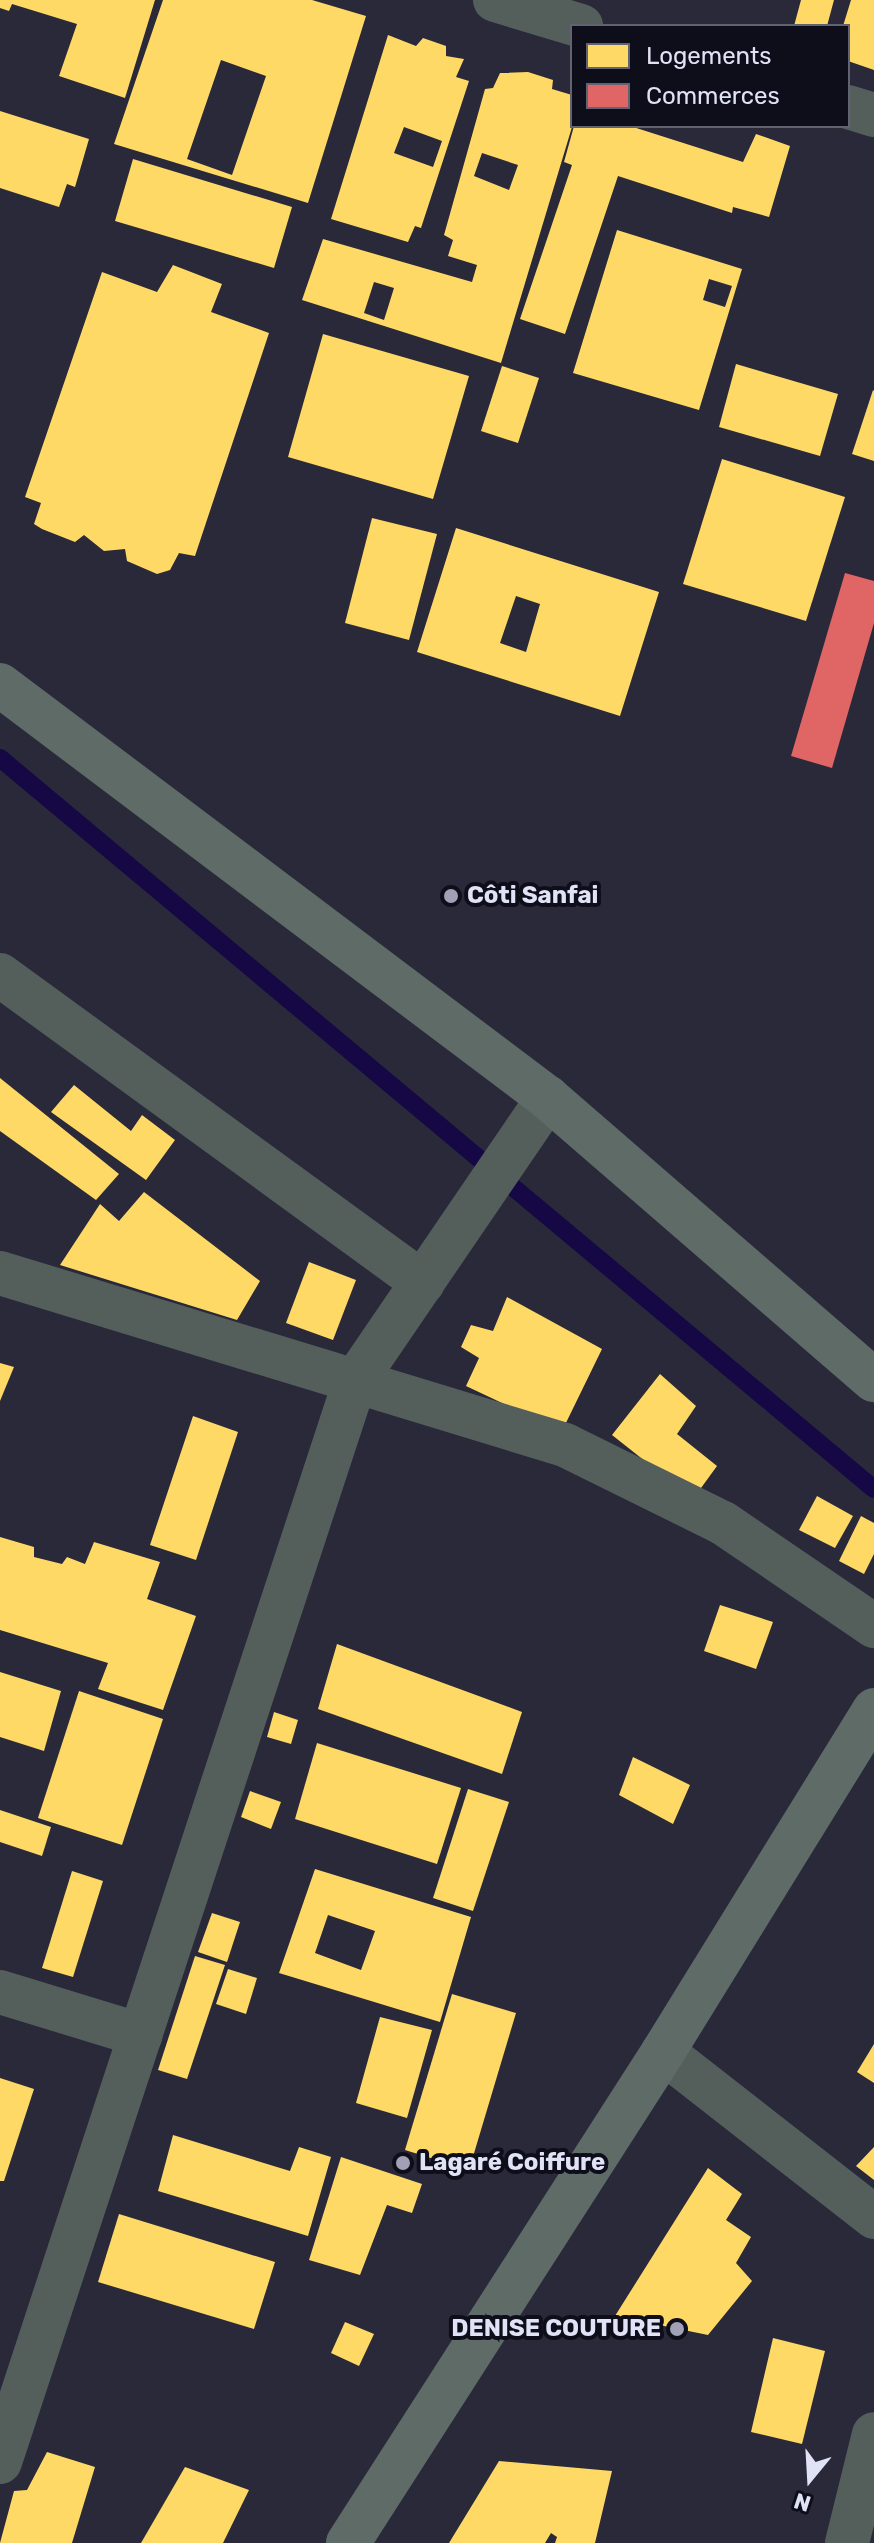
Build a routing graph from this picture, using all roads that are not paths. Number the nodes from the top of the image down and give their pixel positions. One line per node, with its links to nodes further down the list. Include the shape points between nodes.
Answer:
1 (495, 0): 2 (street)
2 (574, 24)
3 (850, 108): 4 (street)
4 (874, 115)
5 (0, 685): 7 (main road)
6 (0, 975): 9 (street)
7 (548, 1098): 9 (street); 10 (main road)
8 (0, 1273): 11 (street)
9 (423, 1283): 11 (street)
10 (874, 1380)
11 (355, 1381): 12 (street, via 565,1445 723,1523); 15 (street)
12 (874, 1626)
13 (874, 1710): 16 (main road)
14 (0, 1992): 15 (street)
15 (141, 2035): 19 (street)
16 (663, 2052): 17 (street); 20 (main road)
17 (874, 2217)
18 (874, 2434): 21 (street)
19 (0, 2462)
20 (348, 2543)
21 (847, 2543)

